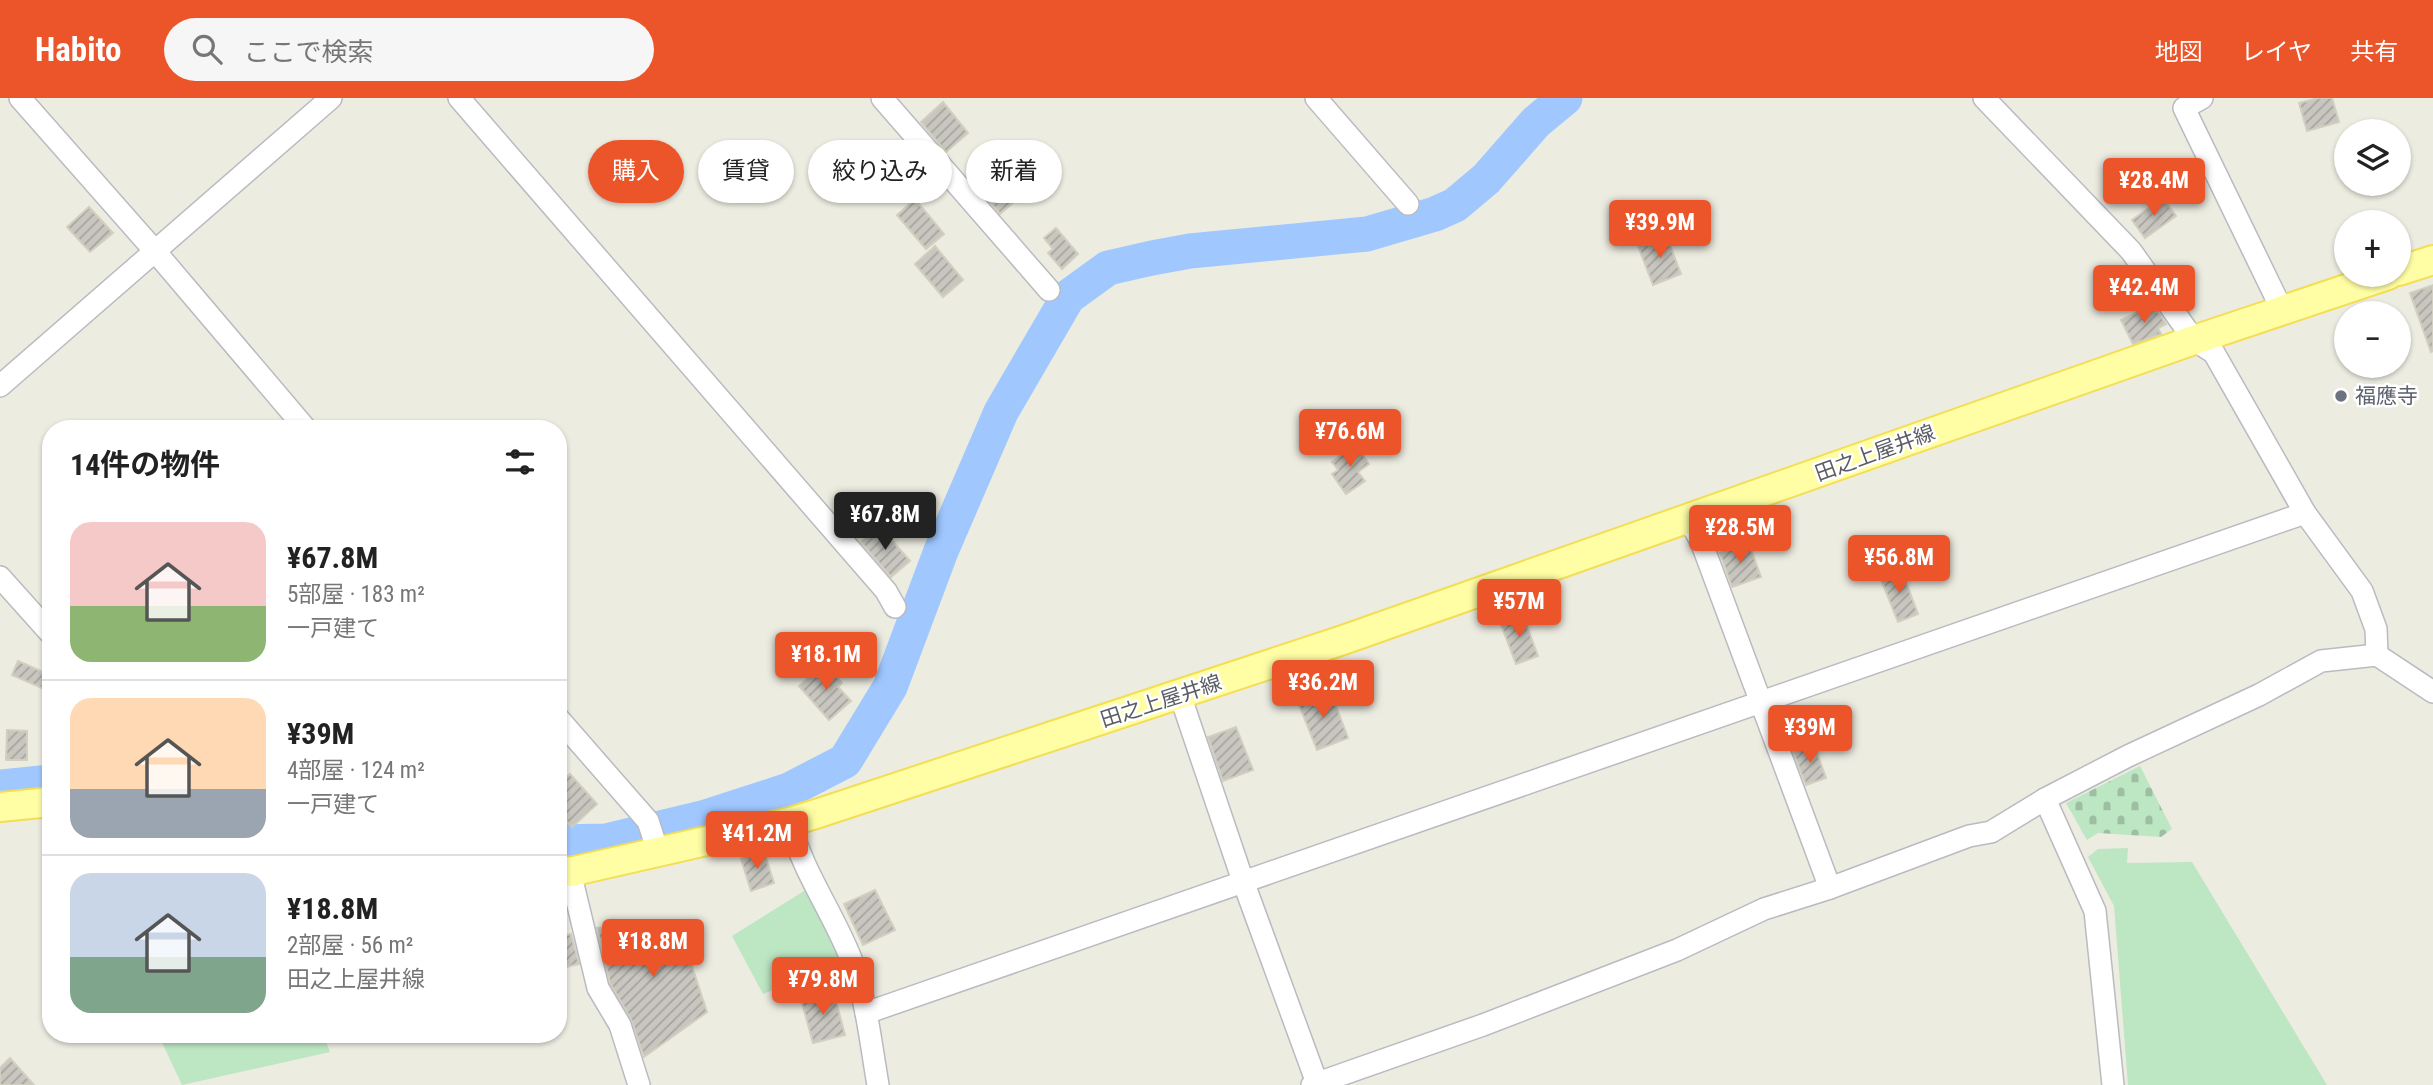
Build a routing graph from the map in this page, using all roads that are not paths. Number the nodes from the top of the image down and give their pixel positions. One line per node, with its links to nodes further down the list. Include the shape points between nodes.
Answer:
1 (20, 98): 9 (street)
2 (331, 98): 9 (street)
3 (459, 98): 21 (street, via 886,591)
4 (882, 98): 13 (street)
5 (1316, 98): 8 (street)
6 (1984, 98): 15 (street, via 2131,251)
7 (2202, 98): 14 (street, via 2184,108)
8 (1408, 204)
9 (154, 250): 16 (street); 17 (street)
10 (2433, 260): 11 (main road)
11 (2411, 267)
12 (2351, 287): 14 (main road, 田之上屋井線)
13 (1049, 290)
14 (2281, 310): 15 (main road, 田之上屋井線)
15 (2194, 340): 18 (street, via 2214,353); 19 (main road, 田之上屋井線)
16 (0, 386)
17 (298, 420)
18 (2305, 513): 23 (street, via 2362,591 2376,629); 26 (street)
19 (1689, 519): 25 (main road, 田之上屋井線); 26 (street)
20 (0, 577): 22 (street)
21 (895, 607)
22 (42, 624)
23 (2377, 655): 24 (street); 28 (street, via 2321,661)
24 (2433, 692)
25 (1180, 695): 31 (main road, 田之上屋井線); 35 (street)
26 (1760, 704): 35 (street); 36 (street)
27 (567, 728): 32 (street, via 648,821)
28 (2045, 799): 36 (street, via 1991,832); 41 (street, via 2095,911)
29 (42, 803): 30 (main road)
30 (0, 807)
31 (790, 822): 32 (main road, 田之上屋井線); 37 (street, via 795,845 853,964)
32 (658, 852): 33 (main road, 田之上屋井線)
33 (567, 869)
34 (567, 880): 39 (street, via 598,988 620,1025)
35 (1243, 881): 37 (street); 38 (street)
36 (1830, 888): 38 (street, via 1764,909 1677,950 1496,1020)
37 (866, 1013): 40 (street)
38 (1315, 1084)
39 (639, 1085)
40 (878, 1085)
41 (2113, 1085)

